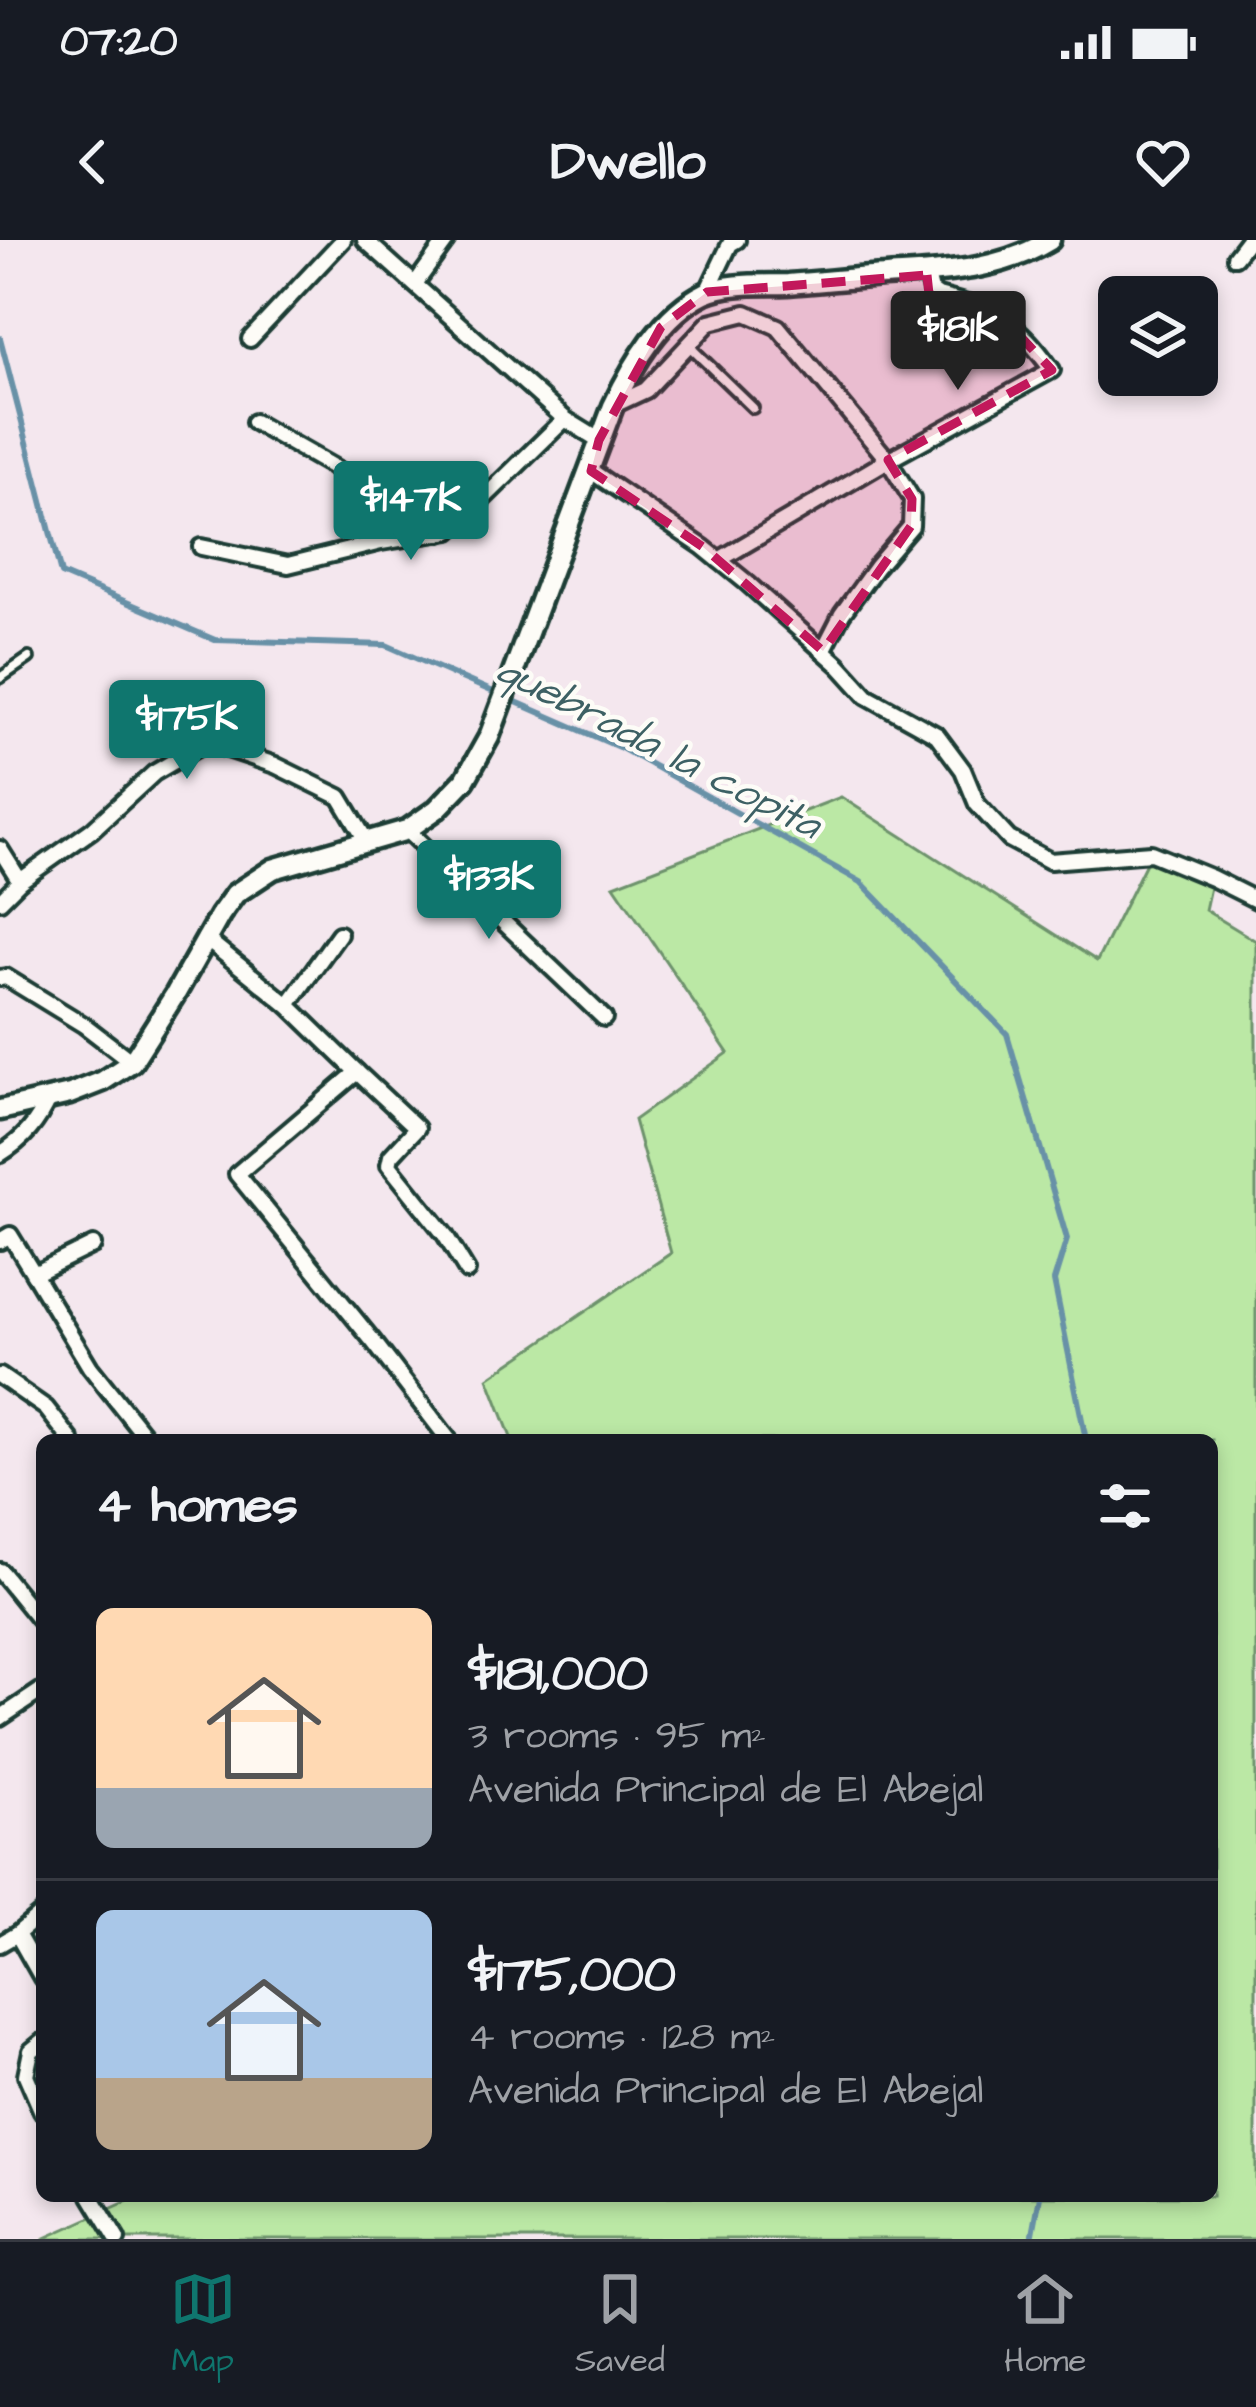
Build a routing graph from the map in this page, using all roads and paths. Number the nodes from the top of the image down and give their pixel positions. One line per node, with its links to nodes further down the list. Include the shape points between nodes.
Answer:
1 (343, 240): 11 (street)
2 (365, 240): 9 (street)
3 (446, 240): 9 (street)
4 (737, 240): 10 (street)
5 (1050, 240): 8 (main road, via 985,266)
6 (1248, 240): 7 (street)
7 (1235, 257)
8 (927, 275): 10 (main road); 18 (street, via 938,296 1016,326 1052,370)
9 (415, 284): 15 (street)
10 (706, 292): 13 (main road, via 661,327)
11 (250, 339)
12 (687, 344): 13 (street, via 646,390); 14 (lane); 18 (street, via 710,322 746,313 778,327)
13 (613, 406): 17 (main road)
14 (753, 408)
15 (565, 419): 17 (street); 20 (street)
16 (254, 422): 20 (street)
17 (599, 440): 19 (main road)
18 (888, 460): 22 (street); 23 (street, via 912,499 911,526)
19 (591, 471): 22 (street); 26 (main road, via 489,737 465,780)
20 (442, 533): 21 (street, via 288,565)
21 (201, 547)
22 (719, 560): 23 (street)
23 (823, 651): 30 (street, via 867,696 937,735 977,804 1009,839 1050,861 1151,853)
24 (29, 658): 25 (lane)
25 (0, 678)
26 (407, 830): 27 (main road); 36 (street)
27 (367, 842): 29 (street, via 340,797 208,742 154,773); 33 (main road, via 273,869 236,895)
28 (0, 849): 29 (street)
29 (20, 881): 31 (street)
30 (1256, 900)
31 (0, 902)
32 (339, 934): 35 (street)
33 (205, 938): 35 (street); 37 (main road)
34 (2, 974): 37 (street)
35 (288, 1005): 38 (street)
36 (604, 1018)
37 (132, 1062): 39 (main road, via 103,1081)
38 (357, 1072): 44 (street, via 416,1128 389,1165); 49 (street, via 236,1174)
39 (49, 1097): 40 (main road); 41 (street, via 40,1118)
40 (0, 1110)
41 (0, 1154)
42 (3, 1233): 45 (street)
43 (93, 1244): 45 (street)
44 (467, 1271)
45 (34, 1274): 48 (street, via 90,1367)
46 (0, 1376): 47 (street, via 46,1408)
47 (66, 1434)
48 (143, 1434)
49 (443, 1434)
50 (0, 1571): 51 (street)
51 (36, 1616)
52 (36, 1694): 53 (street)
53 (0, 1718)
54 (36, 1918): 55 (street)
55 (17, 1934): 56 (street); 57 (street)
56 (0, 1944)
57 (36, 1967)
58 (36, 2047): 59 (street, via 26,2075)
59 (36, 2098)
60 (94, 2202): 61 (street)
61 (116, 2239)

